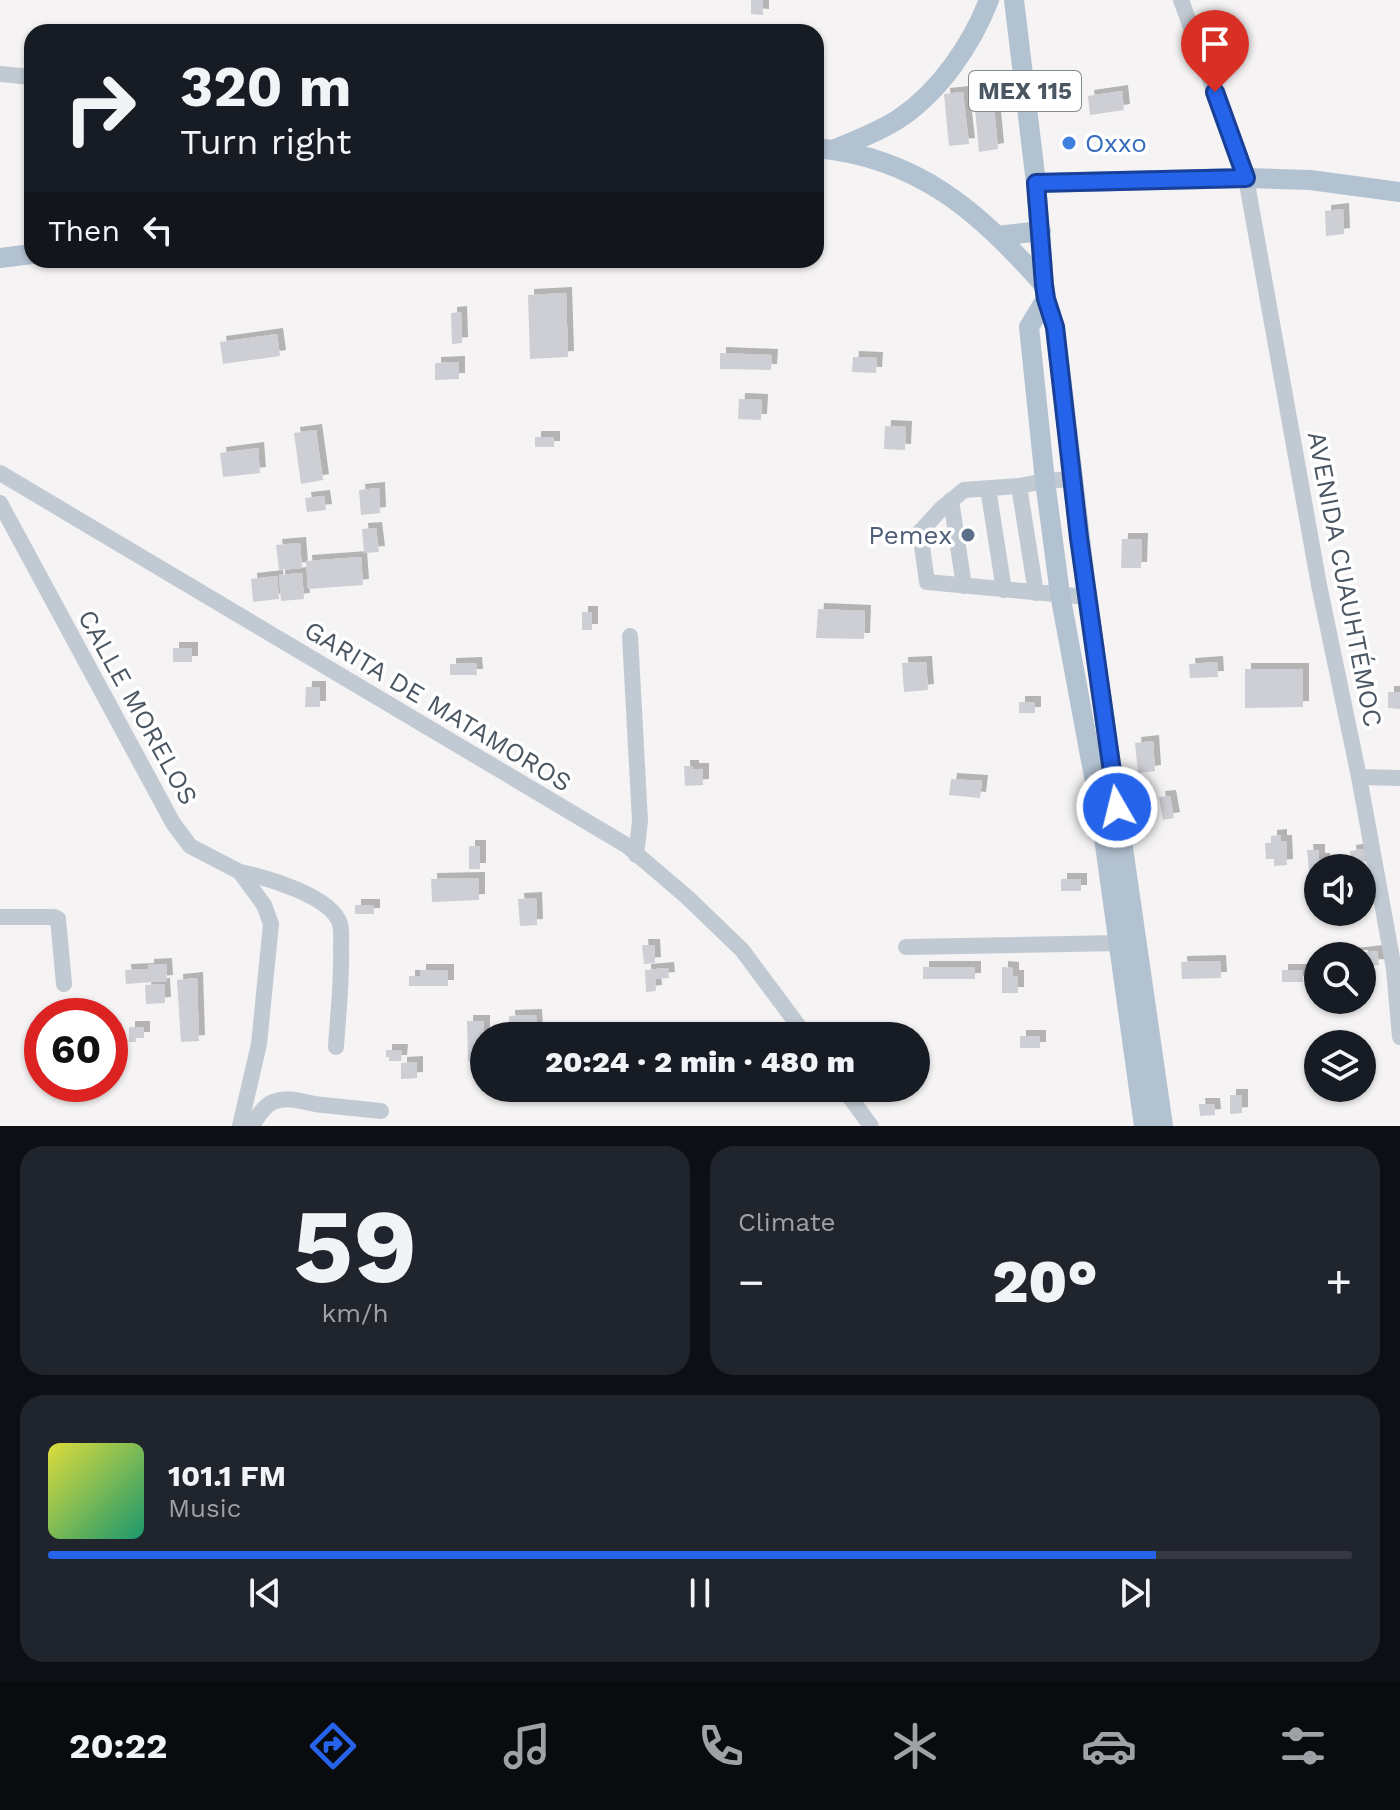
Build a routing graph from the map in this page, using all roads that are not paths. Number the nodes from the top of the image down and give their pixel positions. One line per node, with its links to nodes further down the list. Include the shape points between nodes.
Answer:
1 (989, 0): 6 (main road, MEX 115, via 962,52 924,98 878,131)
2 (1014, 0): 8 (main road, MEX 115)
3 (1181, 0): 7 (street, AVENIDA CUAUHTÉMOC)
4 (0, 74): 5 (street)
5 (24, 76)
6 (824, 149): 11 (main road, MEX 115, via 883,162 920,178)
7 (1246, 178): 8 (main road); 9 (main road); 28 (street, AVENIDA CUAUHTÉMOC)
8 (1036, 183): 10 (main road, MEX 115)
9 (1400, 192)
10 (1041, 231): 11 (main road); 14 (main road, MEX 115)
11 (998, 236): 14 (main road, MEX 115)
12 (24, 255): 13 (main road)
13 (0, 258)
14 (1045, 292): 16 (main road, MEX 115, via 1055,327); 17 (main road, MEX 115, via 1029,327)
15 (0, 473): 31 (street, GARITA DE MATAMOROS)
16 (1072, 479): 17 (street); 26 (main road, MEX 115)
17 (1045, 481): 18 (street); 25 (main road, MEX 115)
18 (1019, 486): 19 (street); 24 (street)
19 (988, 488): 20 (street, via 964,490); 23 (street)
20 (951, 500): 22 (street); 22 (street, via 920,532 927,582)
21 (0, 503): 32 (street, CALLE MORELOS, via 173,823 190,846)
22 (964, 586): 23 (street)
23 (1004, 590): 24 (street)
24 (1036, 593): 25 (street)
25 (1060, 594): 26 (street); 30 (main road, MEX 115)
26 (1087, 597): 30 (main road, MEX 115)
27 (630, 636): 31 (street, via 640,821)
28 (1359, 777): 29 (street); 39 (street, AVENIDA CUAUHTÉMOC)
29 (1400, 778)
30 (1109, 808): 34 (main road, MEX 115); 36 (main road, MEX 115)
31 (636, 855): 38 (street, GARITA DE MATAMOROS, via 742,950)
32 (244, 878): 41 (street, via 266,877 306,895 329,908 340,923); 44 (street, CALLE MORELOS, via 271,924 259,1044)
33 (0, 917): 37 (street, via 58,919)
34 (1119, 943): 35 (street); 36 (main road, MEX 115)
35 (906, 947)
36 (1133, 980): 47 (main road, MEX 115); 48 (main road, MEX 115)
37 (64, 984)
38 (796, 1022)
39 (1400, 1028): 40 (street, AVENIDA CUAUHTÉMOC)
40 (1400, 1037)
41 (336, 1047)
42 (853, 1102): 46 (street)
43 (381, 1111): 45 (street, via 293,1099 273,1102)
44 (240, 1126)
45 (252, 1126)
46 (871, 1126)
47 (1144, 1126)
48 (1163, 1126)

